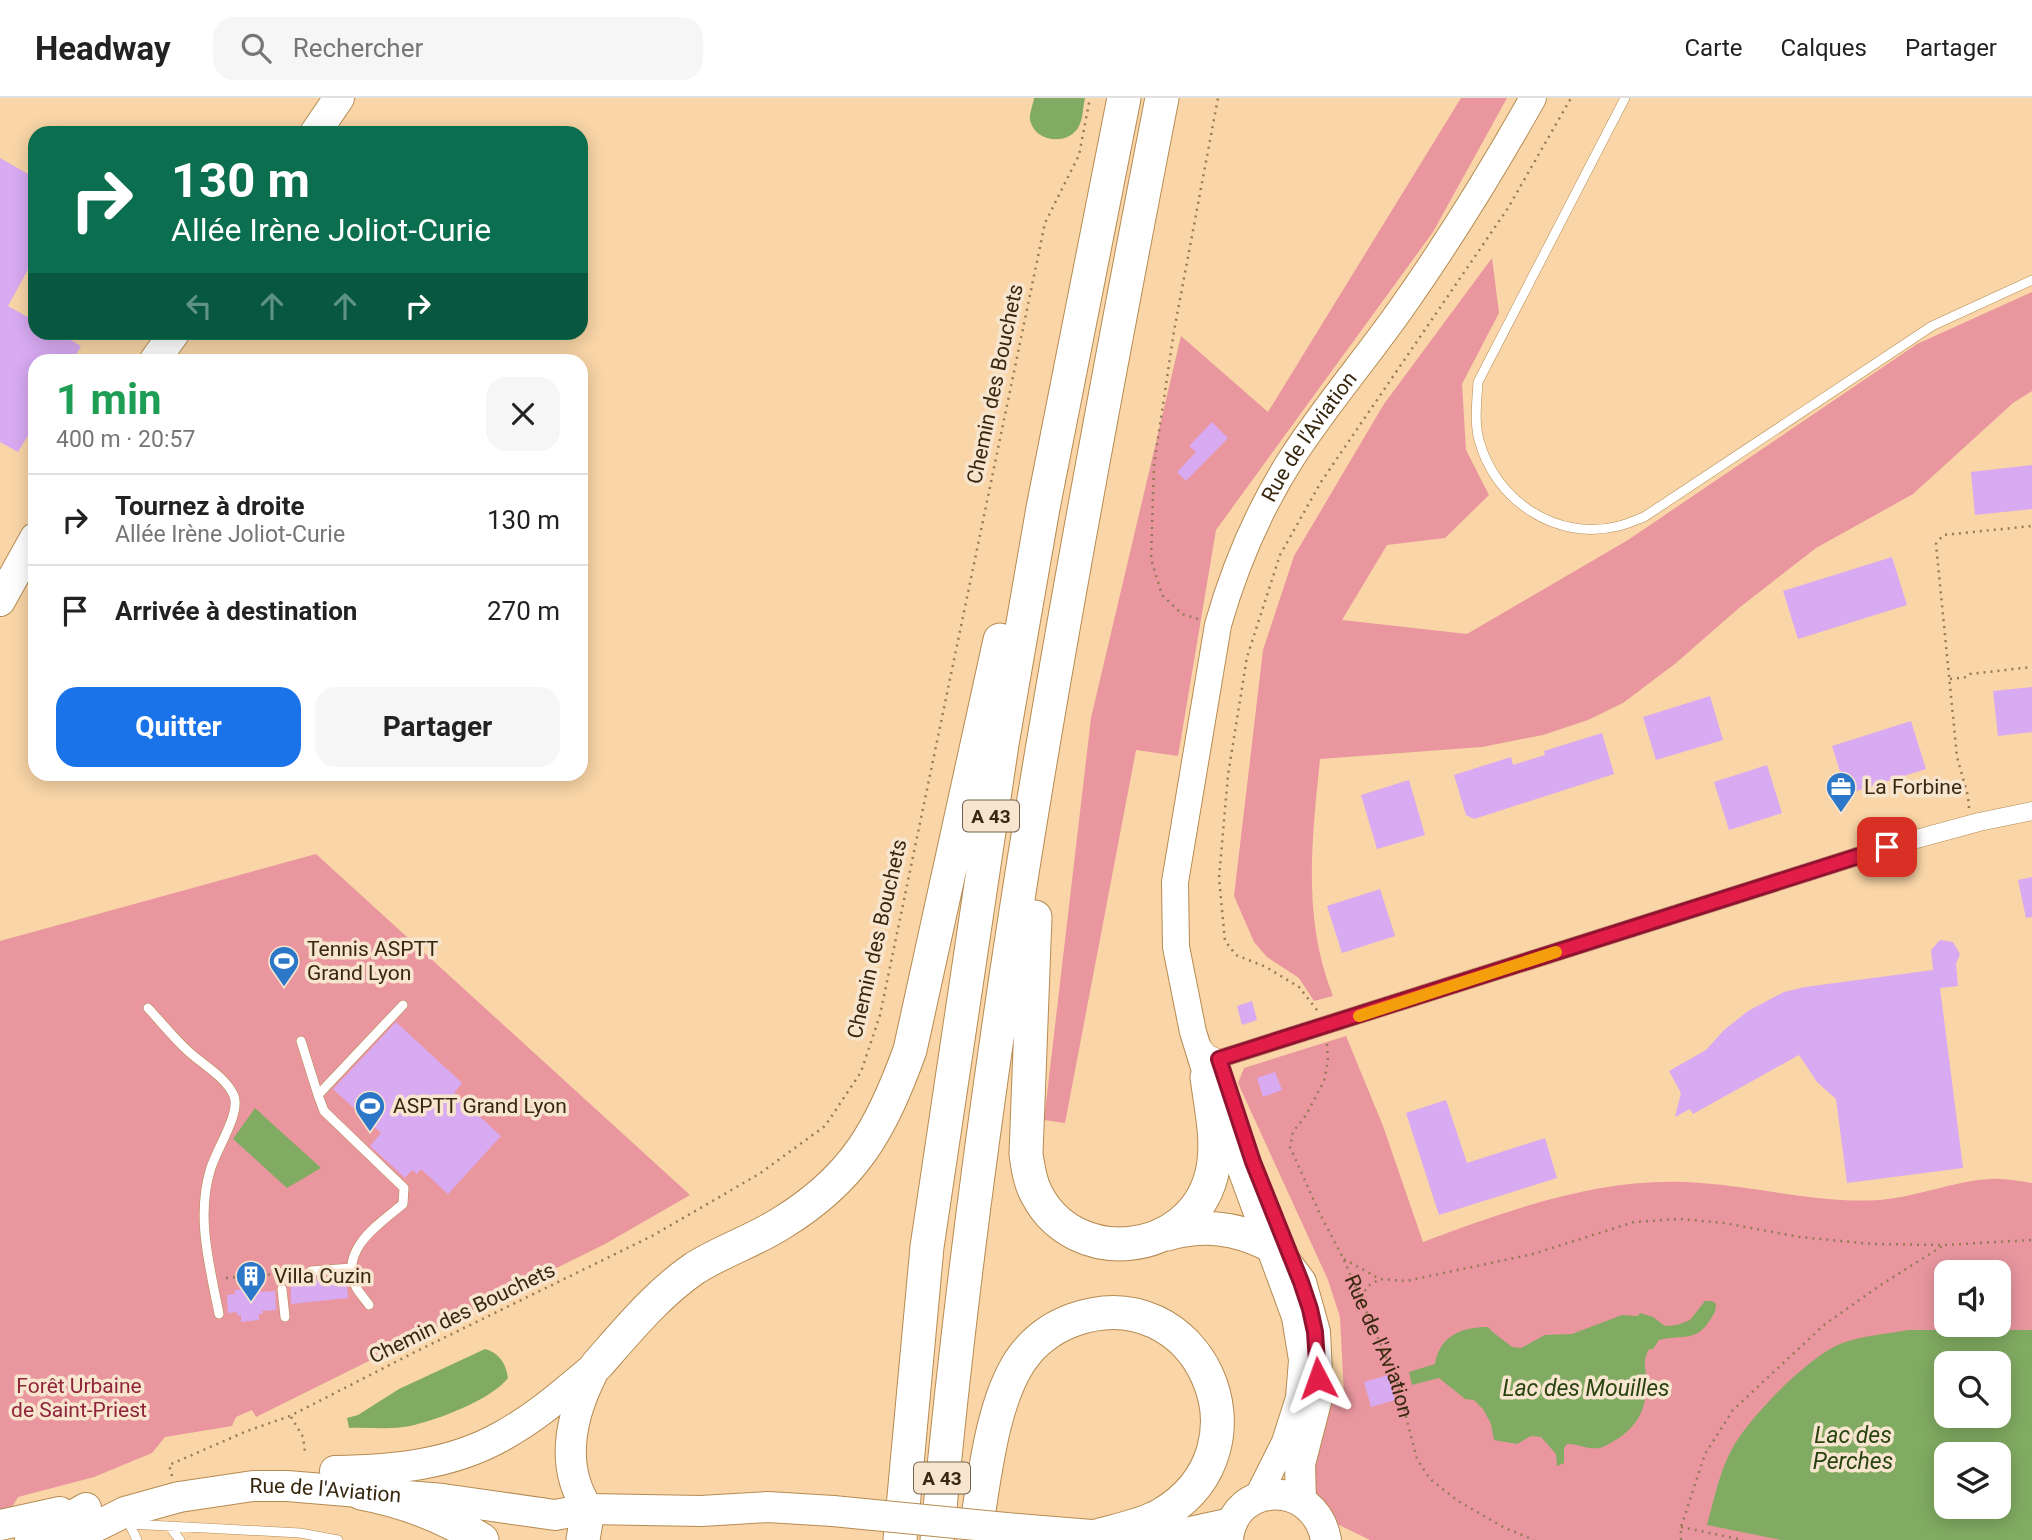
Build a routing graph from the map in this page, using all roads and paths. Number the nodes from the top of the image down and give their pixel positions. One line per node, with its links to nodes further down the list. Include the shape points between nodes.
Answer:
1 (339, 98): 9 (main road)
2 (1090, 98): 44 (path, Chemin des Bouchets, via 1079,155 1045,223 880,1015 861,1072 825,1126 759,1174 652,1236)
3 (1124, 98): 11 (highway, A 43)
4 (1162, 98): 18 (highway, A 43)
5 (1218, 98): 15 (path, via 1156,452 1151,559 1162,596 1170,604 1182,614)
6 (1533, 98): 15 (street, Rue de l'Aviation, via 1444,246 1275,487 1242,554)
7 (1571, 98): 24 (path, via 1508,208 1321,482 1280,555 1247,657 1228,775 1219,878 1225,941 1236,955 1299,987)
8 (1625, 98): 10 (lane, via 1478,382 1478,439 1490,470 1510,496 1548,520 1570,528 1593,529 1644,517 1932,326)
9 (321, 126)
10 (2032, 280)
11 (1043, 509): 43 (highway, via 999,644 910,1050 892,1099 865,1147 826,1193 779,1225 696,1268 647,1308); 66 (highway, A 43, via 1002,744 927,1247)
12 (2032, 526): 17 (path, via 1942,535 1937,540)
13 (28, 551): 14 (main road)
14 (0, 601)
15 (1218, 625): 21 (street, Rue de l'Aviation)
16 (2032, 667): 17 (path)
17 (1950, 679): 20 (path, via 1957,757 1968,796)
18 (1042, 746): 28 (highway, via 1027,1074 1026,1154 1032,1182 1052,1216 1084,1238 1121,1245); 67 (highway, A 43, via 988,1101)
19 (2032, 811): 24 (street, via 1887,847)
20 (1966, 812)
21 (1187, 817): 26 (street, Rue de l'Aviation, via 1192,955); 26 (street, Rue de l'Aviation, via 1175,882 1176,947 1193,1032)
22 (403, 1005): 27 (lane)
23 (148, 1008): 35 (lane, via 187,1051 228,1086 235,1099 235,1114 209,1171 204,1207)
24 (1323, 1027): 26 (street); 32 (path, Rue de l'Aviation, via 1328,1061 1324,1081 1293,1132 1290,1147)
25 (302, 1041): 27 (lane)
26 (1213, 1068): 28 (highway, via 1211,1179 1193,1211); 30 (street, Rue de l'Aviation); 37 (street, Rue de l'Aviation)
27 (318, 1095): 33 (lane, via 324,1111 404,1188 403,1204 363,1236)
28 (1167, 1234): 30 (highway, via 1227,1229)
29 (2032, 1240): 31 (path)
30 (1270, 1245): 37 (main road); 49 (street, Rue de l'Aviation, via 1295,1317 1302,1360 1299,1398 1285,1442)
31 (1944, 1245): 36 (path, via 1872,1244 1680,1219 1634,1222 1533,1254 1406,1281); 56 (path, via 1824,1325 1733,1410 1705,1454)
32 (1343, 1258): 36 (path); 39 (path, Rue de l'Aviation)
33 (352, 1268): 34 (lane); 40 (lane, via 355,1286)
34 (311, 1271): 35 (path)
35 (212, 1279): 41 (lane)
36 (1380, 1279): 39 (path)
37 (1301, 1282): 50 (main road, Rue de l'Aviation, via 1315,1332 1318,1394 1300,1464)
38 (282, 1289): 42 (lane)
39 (1361, 1297): 69 (path, Rue de l'Aviation, via 1397,1382 1417,1459 1430,1479 1458,1501)
40 (369, 1305)
41 (219, 1314)
42 (285, 1317)
43 (597, 1365): 46 (main road, via 537,1413 470,1451 408,1466); 54 (main road, via 576,1408 570,1445)
44 (290, 1416): 45 (path, via 303,1437); 47 (path, Chemin des Bouchets, via 169,1465)
45 (305, 1452)
46 (335, 1471): 47 (main road, Rue de l'Aviation, via 243,1468); 54 (main road, Rue de l'Aviation, via 555,1498)
47 (173, 1479): 51 (main road, Rue de l'Aviation)
48 (361, 1493): 52 (main road, Rue de l'Aviation, via 253,1486 179,1497); 54 (main road, Rue de l'Aviation, via 443,1499 555,1515); 65 (highway, via 416,1507)
49 (1257, 1498): 50 (main road, via 1272,1494); 57 (main road, via 1238,1513)
50 (1301, 1500): 58 (main road)
51 (94, 1504): 53 (main road, Rue de l'Aviation); 61 (main road, Rue de l'Aviation)
52 (127, 1518): 55 (lane); 62 (main road, Rue de l'Aviation); 63 (lane)
53 (0, 1525)
54 (586, 1525): 59 (main road, Rue de l'Aviation, bridge, via 768,1507)
55 (170, 1527): 60 (lane); 64 (lane, via 300,1533)
56 (1681, 1527): 70 (path); 71 (path)
57 (1230, 1531): 59 (main road, Rue de l'Aviation)
58 (1332, 1535)
59 (1106, 1538): 68 (highway, via 1159,1516 1186,1497 1212,1459 1218,1429 1214,1390 1194,1353 1165,1328 1132,1315 1106,1313 1069,1321 1049,1331 1026,1353 1013,1374 1000,1407)
60 (180, 1539)
61 (30, 1540)
62 (69, 1540)
63 (137, 1540)
64 (338, 1540)
65 (482, 1540)
66 (900, 1540)
67 (937, 1540)
68 (974, 1540)
69 (1534, 1540)
70 (1681, 1540)
71 (1743, 1540)

